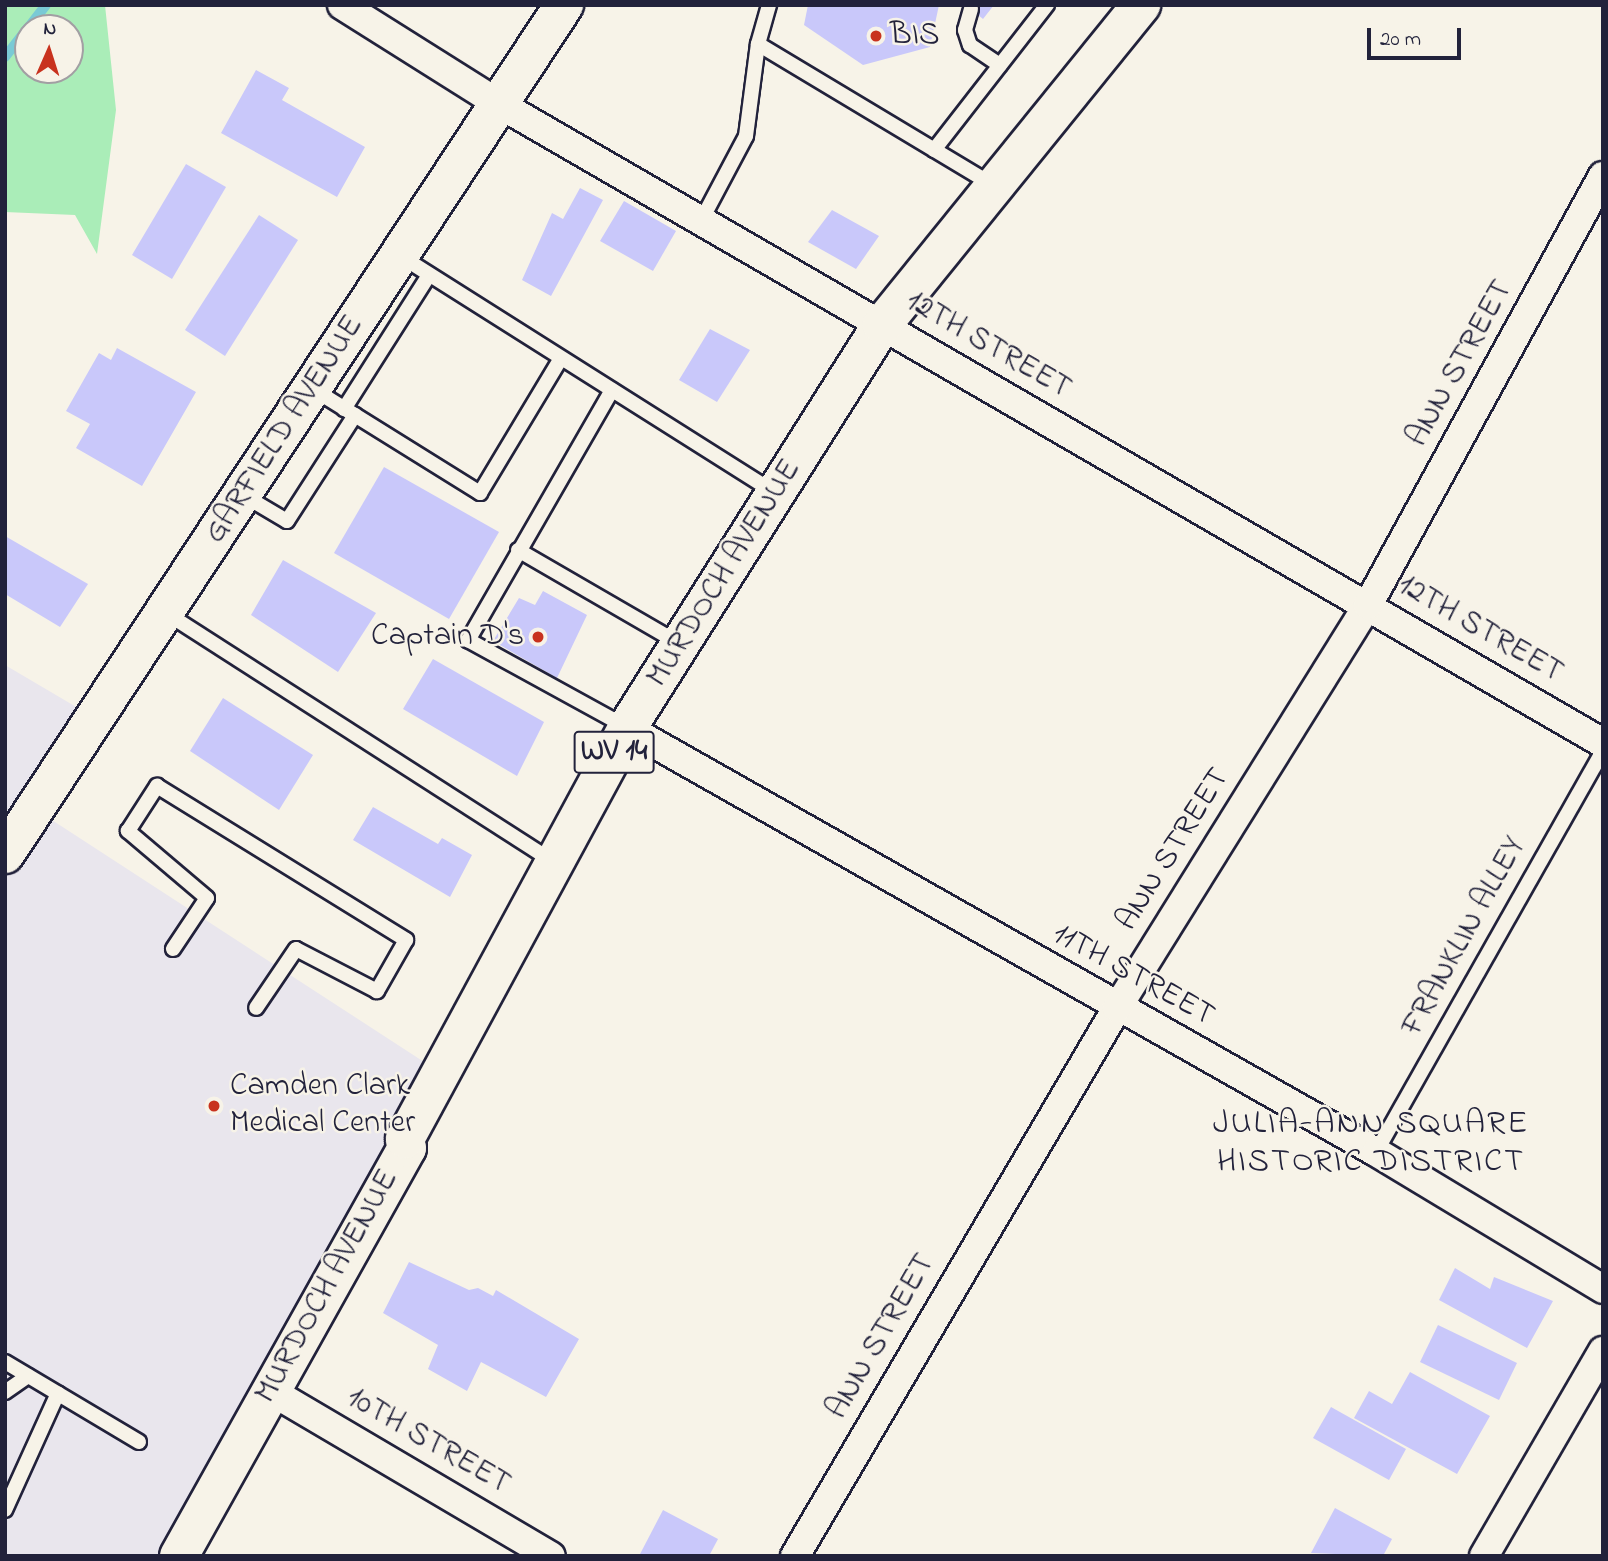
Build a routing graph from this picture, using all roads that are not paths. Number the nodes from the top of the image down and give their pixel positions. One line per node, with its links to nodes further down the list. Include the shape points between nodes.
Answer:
1 (342, 5): 9 (street, 12TH STREET)
2 (564, 5): 9 (main road, GARFIELD AVENUE)
3 (769, 5): 7 (lane)
4 (1047, 5): 8 (lane)
5 (1141, 5): 12 (main road, MURDOCH AVENUE / WV 14)
6 (971, 9): 8 (lane, via 965,30 970,46)
7 (758, 44): 10 (lane); 13 (lane, via 746,136)
8 (1000, 65): 10 (lane)
9 (500, 105): 13 (street, 12TH STREET); 14 (main road, GARFIELD AVENUE)
10 (934, 150): 12 (lane)
11 (1603, 176): 22 (street, ANN STREET)
12 (994, 186): 15 (main road, MURDOCH AVENUE / WV 14)
13 (701, 221): 15 (street, 12TH STREET)
14 (415, 266): 16 (lane); 18 (main road, GARFIELD AVENUE)
15 (882, 325): 19 (main road, MURDOCH AVENUE / WV 14); 22 (street, 12TH STREET)
16 (561, 358): 17 (lane); 18 (lane, via 480,493)
17 (612, 390): 19 (lane); 21 (lane)
18 (337, 404): 20 (main road, GARFIELD AVENUE); 20 (lane, via 286,521)
19 (776, 494): 24 (main road, MURDOCH AVENUE / WV 14)
20 (243, 495): 23 (main road, GARFIELD AVENUE)
21 (518, 550): 24 (lane); 25 (lane, via 468,640)
22 (1368, 605): 26 (street, 12TH STREET); 32 (street, ANN STREET)
23 (165, 612): 28 (main road, GARFIELD AVENUE); 29 (lane)
24 (681, 644): 25 (main road, MURDOCH AVENUE / WV 14)
25 (627, 728): 29 (main road, MURDOCH AVENUE / WV 14); 32 (street, 11TH STREET)
26 (1603, 743)
27 (1603, 750): 33 (lane, FRANKLIN ALLEY)
28 (8, 844)
29 (555, 863): 38 (main road, MURDOCH AVENUE / WV 14, via 405,1139 407,1148)
30 (173, 949): 31 (lane, via 207,898 128,831 157,786 405,940 377,991 296,950)
31 (256, 1007)
32 (1116, 1008): 33 (street, 11TH STREET); 45 (street, ANN STREET)
33 (1376, 1152): 34 (street, 11TH STREET)
34 (1603, 1289)
35 (1603, 1351): 46 (street)
36 (5, 1362): 37 (lane)
37 (28, 1376): 39 (lane); 40 (lane)
38 (269, 1390): 43 (main road, MURDOCH AVENUE / WV 14); 44 (street, 10TH STREET)
39 (5, 1392)
40 (58, 1393): 41 (lane); 42 (lane)
41 (139, 1442)
42 (5, 1510)
43 (179, 1556)
44 (551, 1556)
45 (795, 1556)
46 (1484, 1556)

